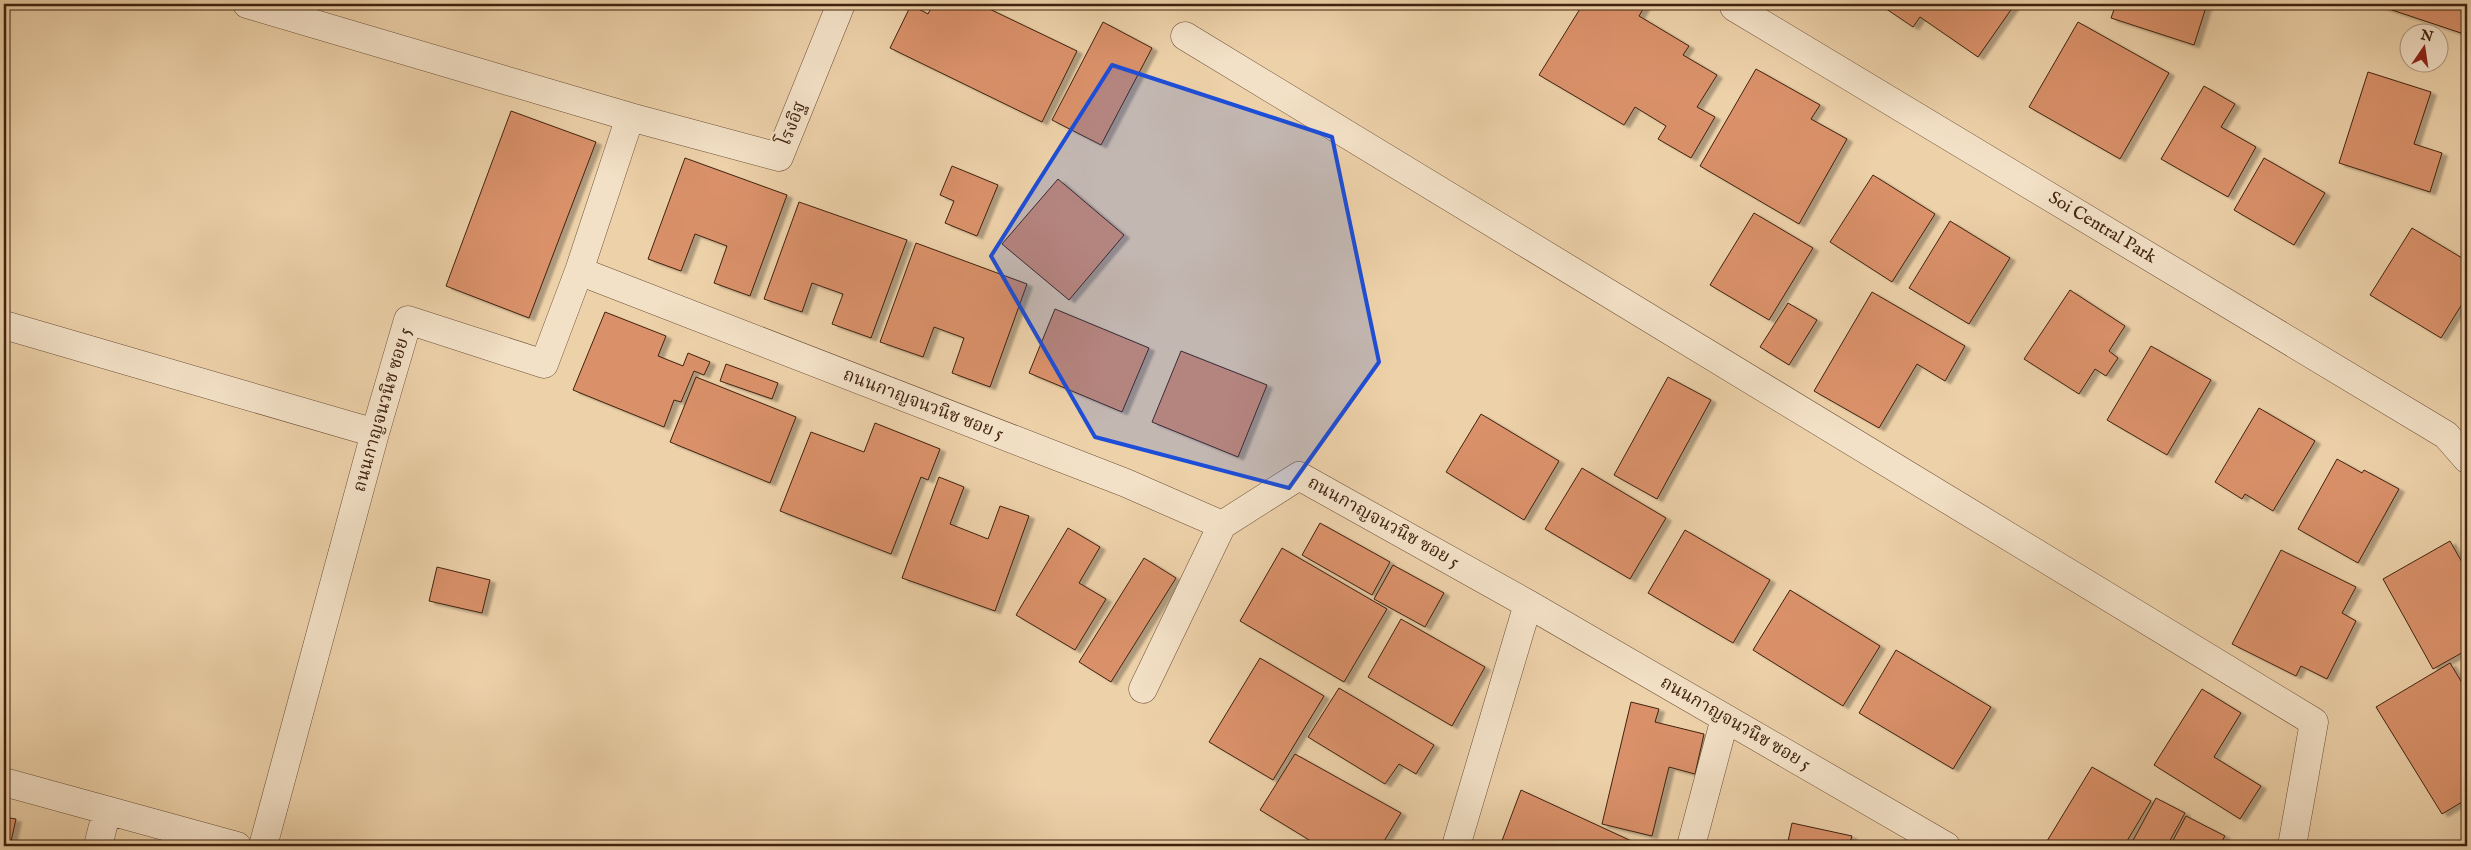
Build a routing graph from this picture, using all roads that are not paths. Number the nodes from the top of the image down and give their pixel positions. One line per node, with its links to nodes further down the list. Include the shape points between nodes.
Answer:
1 (247, 4): 5 (street)
2 (841, 4): 5 (street, โรงอิฐ, via 779,157)
3 (1735, 4): 9 (street, Soi Central Park, via 1734,7 2446,435)
4 (1185, 36): 22 (street, via 2314,722)
5 (630, 117): 6 (street)
6 (579, 271): 8 (street, ถนนกาญจนวนิช ซอย 5, via 544,364 408,320); 10 (street, ถนนกาญจนวนิช ซอย 5, via 1126,484)
7 (4, 325): 8 (street)
8 (375, 433): 18 (street, ถนนกาญจนวนิช ซอย 5)
9 (2467, 459)
10 (1222, 525): 11 (street, ถนนกาญจนวนิช ซอย 5, via 1299,476); 12 (street)
11 (1528, 604): 13 (street, ถนนกาญจนวนิช ซอย 5); 19 (street)
12 (1143, 689)
13 (1725, 718): 20 (street); 21 (street, ถนนกาญจนวนิช ซอย 5)
14 (4, 782): 15 (street)
15 (107, 810): 16 (street); 17 (street)
16 (98, 846)
17 (237, 846)
18 (263, 846)
19 (1456, 846)
20 (1691, 846)
21 (1946, 846)
22 (2292, 846)

